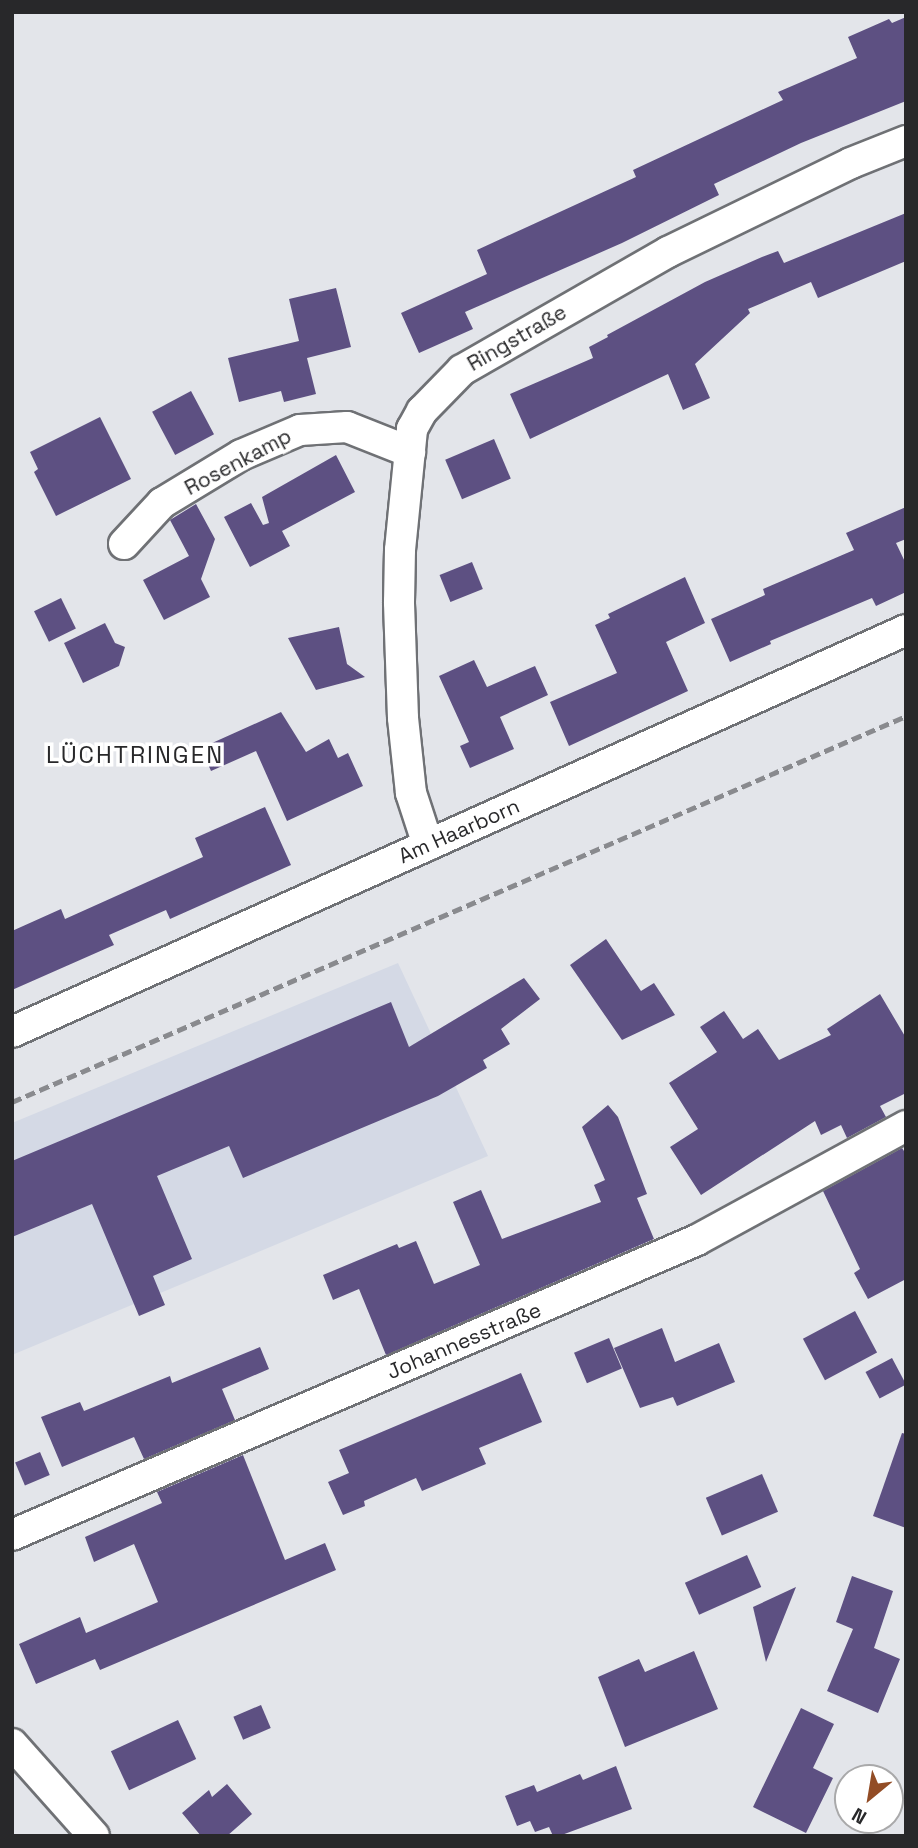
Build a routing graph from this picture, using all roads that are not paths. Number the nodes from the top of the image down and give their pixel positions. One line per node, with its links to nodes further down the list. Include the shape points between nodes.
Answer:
1 (906, 141): 2 (street, Ringstraße, via 668,252 462,370 422,411 412,429)
2 (410, 452): 3 (street, Rosenkamp, via 347,428 300,430 241,455 162,503); 5 (street, Ringstraße, via 400,550 403,718 411,793)
3 (124, 544)
4 (906, 630): 5 (street, Am Haarborn)
5 (428, 845): 6 (street, Am Haarborn)
6 (12, 1032)
7 (906, 1126): 8 (street, Johannesstraße, via 697,1240)
8 (12, 1535)
9 (12, 1744): 10 (street)
10 (94, 1836)

